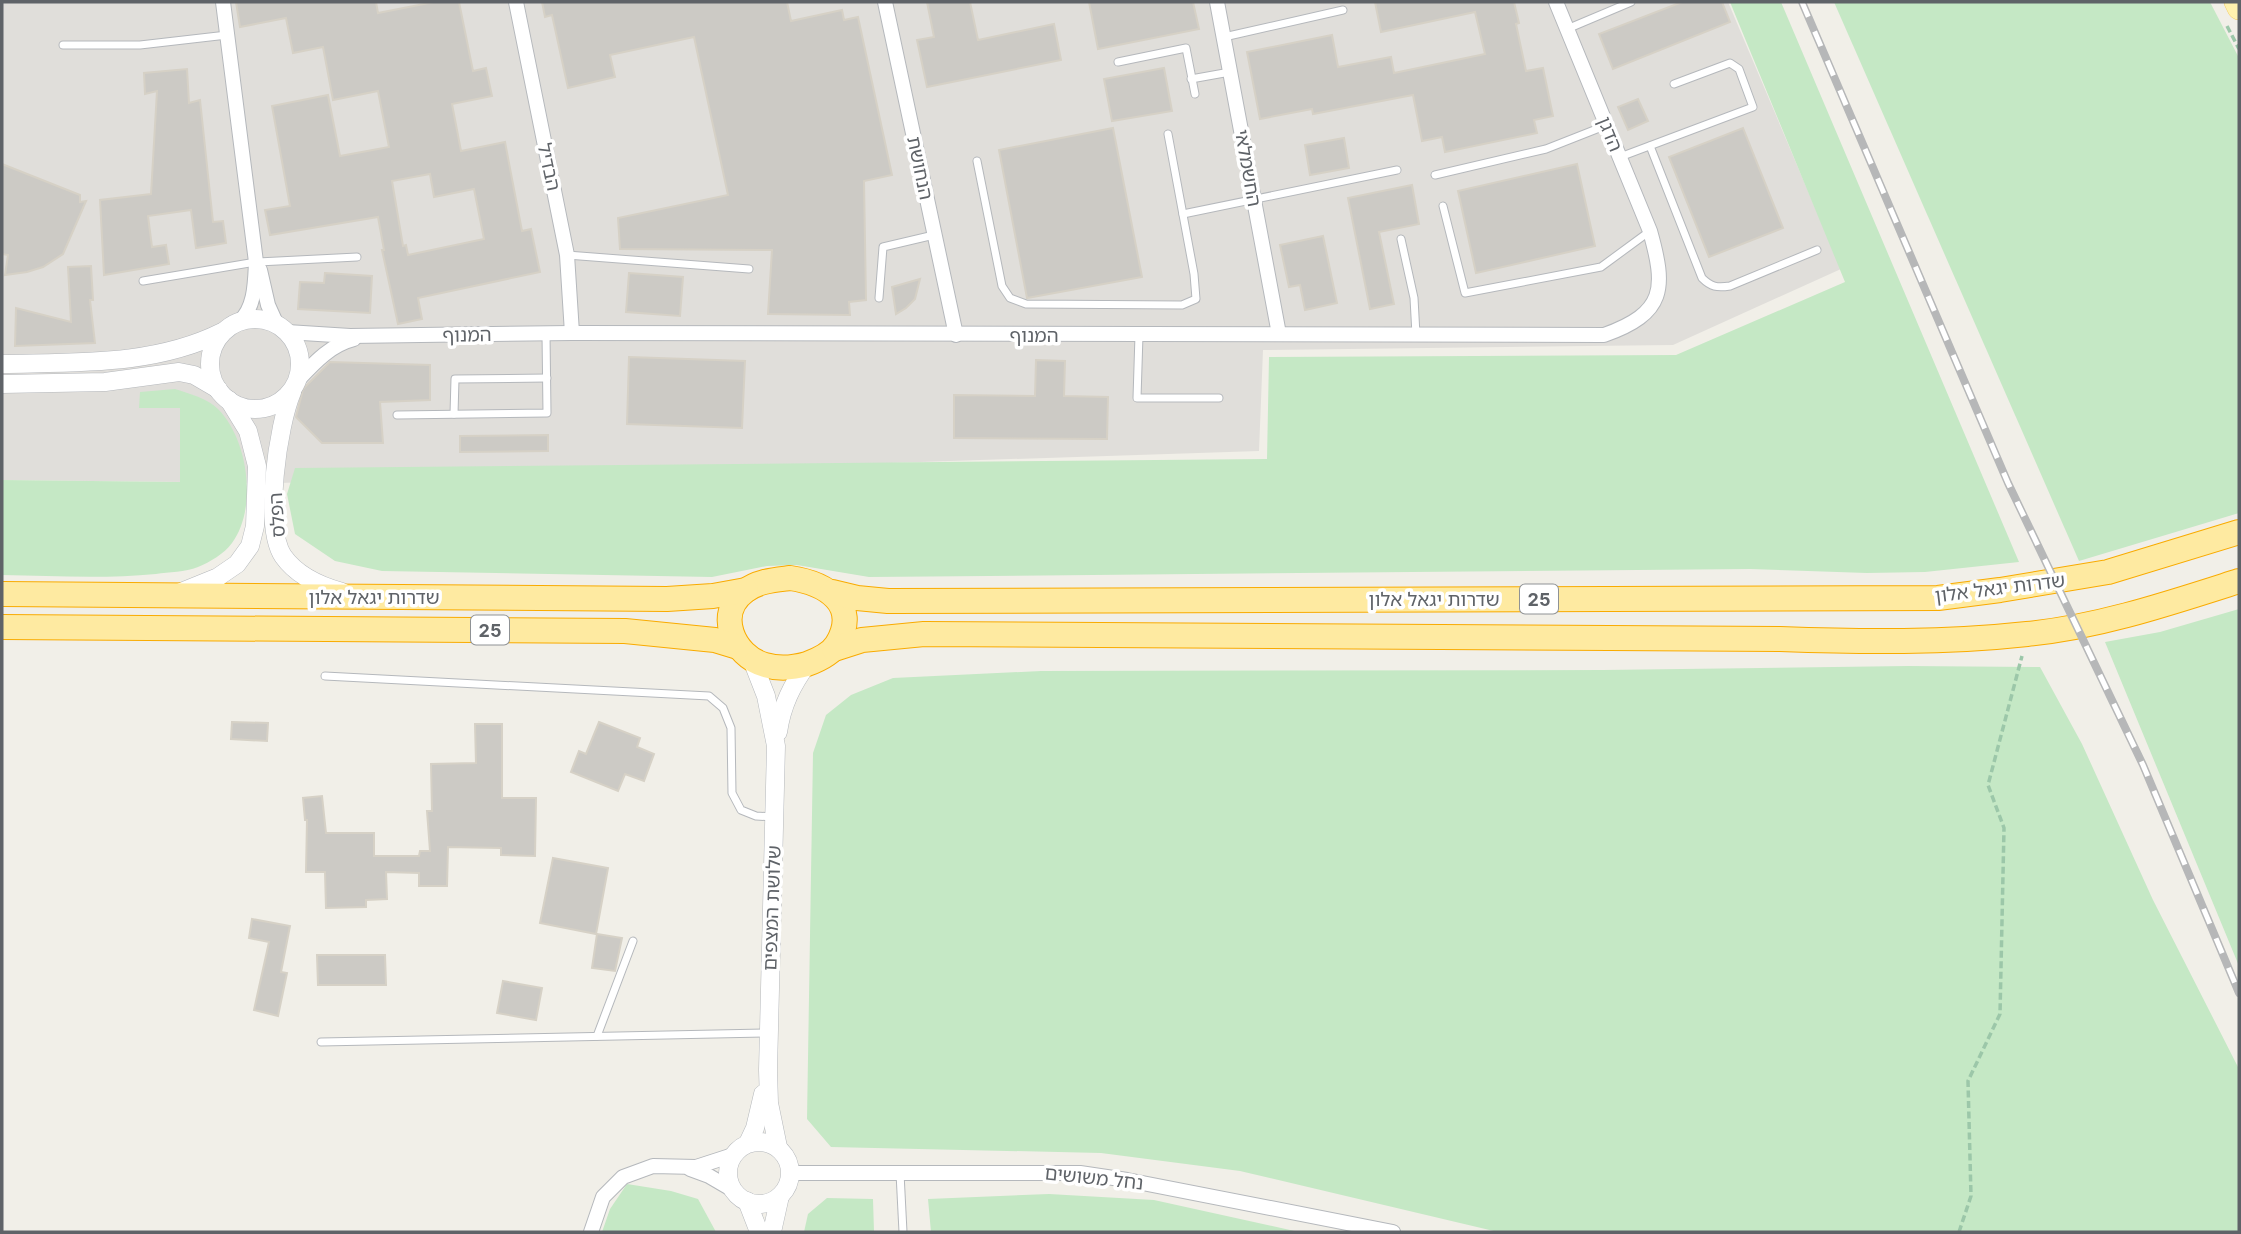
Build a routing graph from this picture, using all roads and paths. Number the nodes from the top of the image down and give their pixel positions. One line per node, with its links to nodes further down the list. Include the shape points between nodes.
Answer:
1 (222, 2): 11 (street)
2 (516, 2): 33 (street, הבדיל)
3 (885, 2): 30 (street, הנחושת)
4 (1217, 2): 12 (street, החשמלאי)
5 (1556, 2): 10 (street, הדגן)
6 (1631, 2): 10 (lane)
7 (2236, 2): 8 (main road)
8 (2239, 8)
9 (1343, 10): 12 (lane)
10 (1567, 29): 19 (street, הדגן)
11 (227, 35): 13 (lane, via 140,45); 35 (street)
12 (1224, 37): 15 (street, החשמלאי)
13 (62, 46)
14 (1118, 62): 16 (lane, via 1186,48)
15 (1230, 72): 16 (lane); 26 (street, החשמלאי)
16 (1191, 79): 18 (lane)
17 (1674, 84): 21 (lane, via 1730,63 1739,69 1753,107)
18 (1195, 94)
19 (1606, 125): 22 (street, הדגן); 25 (lane, via 1546,149)
20 (1168, 134): 28 (lane)
21 (1650, 146): 22 (lane); 32 (lane, via 1709,286 1730,286)
22 (1620, 158): 29 (street, הדגן)
23 (977, 161): 28 (lane, via 1002,286 1010,298 1026,304 1181,305 1196,299)
24 (1397, 170): 26 (lane)
25 (1435, 175)
26 (1254, 201): 28 (lane); 44 (street, החשמלאי)
27 (1443, 206): 29 (lane, via 1465,293 1601,267)
28 (1183, 215)
29 (1650, 230): 36 (street, הדגן)
30 (934, 235): 39 (lane, via 883,247); 46 (street, הנחושת)
31 (1401, 239): 48 (lane, via 1414,298)
32 (1817, 250)
33 (567, 255): 37 (lane); 42 (street, הבדיל)
34 (358, 257): 35 (lane)
35 (258, 262): 38 (lane); 40 (street, via 246,316); 41 (street, via 268,305)
36 (1660, 267): 48 (street, המנוף, via 1659,291 1648,310 1628,327 1604,335)
37 (749, 269)
38 (143, 281)
39 (879, 298)
40 (232, 327): 41 (street, via 264,320); 49 (street, via 202,342 134,358); 53 (street, via 217,340 210,365)
41 (282, 328): 45 (street, המנוף); 52 (street, via 298,349 300,371)
42 (572, 333): 43 (street, המנוף); 46 (street, המנוף)
43 (546, 334): 45 (street, המנוף); 50 (lane)
44 (1279, 334): 47 (street, המנוף); 48 (street, המנוף)
45 (365, 335): 52 (street, המנוף, via 327,352)
46 (956, 335): 47 (street, המנוף)
47 (1139, 335): 54 (lane, via 1137,398)
48 (1416, 335)
49 (2, 364)
50 (547, 378): 55 (lane, via 456,379); 55 (lane, via 547,413)
51 (2, 384): 53 (street, via 104,382 180,372 194,375)
52 (295, 384): 53 (street, via 277,402 257,409 242,407); 63 (street, הפלס, via 278,452 276,540 282,555 306,578)
53 (223, 395): 62 (street, הפלס, via 248,431 257,466 250,547 237,564 218,577)
54 (1219, 398)
55 (454, 414): 56 (lane)
56 (397, 415)
57 (2239, 532): 60 (highway, שדרות יגאל אלון / 25, via 2108,572 1938,597 888,601)
58 (2239, 581): 65 (highway, שדרות יגאל אלון / 25, via 2150,609)
59 (746, 590): 60 (highway, 25, via 765,581 790,578 808,580); 63 (highway, שדרות יגאל אלון / 25, via 667,598); 67 (highway, via 730,613 730,632)
60 (831, 592): 66 (highway, via 842,604 844,620)
61 (2, 594): 62 (highway, שדרות יגאל אלון / 25)
62 (170, 596): 63 (highway, שדרות יגאל אלון / 25)
63 (359, 597)
64 (2, 627): 67 (highway, שדרות יגאל אלון / 25, via 625,631 715,640)
65 (2028, 634): 66 (highway, שדרות יגאל אלון / 25, via 1840,641 937,634 892,635); 90 (path, via 1987,785 2004,828 2000,1014 1968,1081 1971,1196)
66 (834, 649): 68 (highway, 25)
67 (745, 653): 68 (highway, 25, via 764,665 781,668); 70 (street, שלושת המצפים, via 766,696)
68 (808, 663): 70 (street, שלושת המצפים, via 785,701)
69 (325, 676): 71 (lane, via 709,696 723,708 731,729 733,793 741,810)
70 (776, 746): 71 (street, שלושת המצפים)
71 (775, 817): 73 (street, שלושת המצפים)
72 (634, 941): 74 (lane)
73 (769, 1033): 74 (lane); 76 (street, שלושת המצפים)
74 (597, 1036): 75 (lane)
75 (321, 1042)
76 (768, 1070): 77 (street, שלושת המצפים); 78 (street, שלושת המצפים, via 770,1114)
77 (748, 1143): 78 (street); 79 (street)
78 (778, 1147): 81 (street)
79 (733, 1155): 80 (street, via 709,1165); 83 (street, via 728,1172)
80 (686, 1167): 83 (street, via 709,1175); 85 (street, via 653,1166 623,1177 603,1197)
81 (791, 1173): 82 (street, נחל משושים); 84 (street)
82 (900, 1173): 88 (lane); 89 (street, נחל משושים, via 1080,1173)
83 (740, 1196): 84 (street, via 764,1204); 86 (street)
84 (780, 1196): 87 (street)
85 (591, 1232)
86 (759, 1232)
87 (772, 1232)
88 (903, 1232)
89 (1393, 1232)
90 (1959, 1232)

